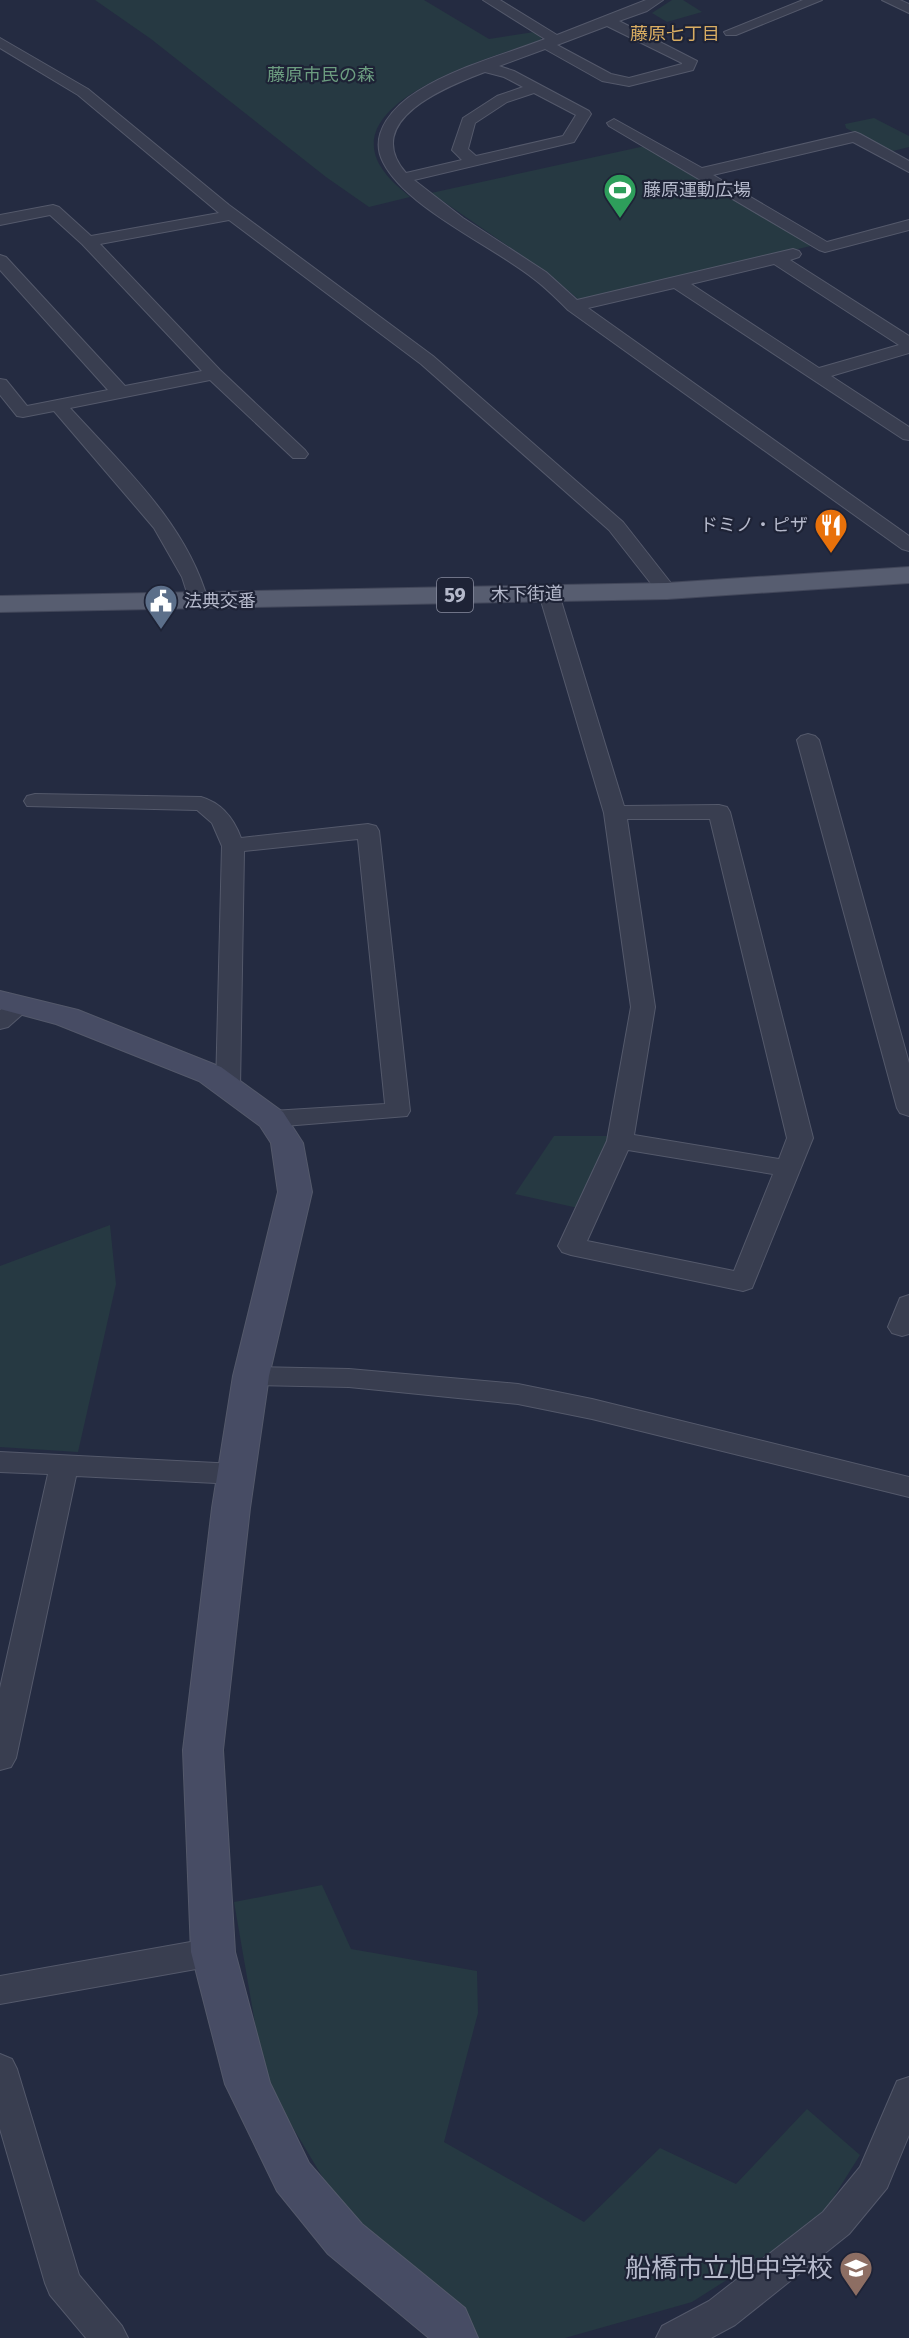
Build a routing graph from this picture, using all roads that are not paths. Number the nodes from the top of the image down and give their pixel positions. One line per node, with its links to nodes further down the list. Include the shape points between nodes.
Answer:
1 (514, 0): 5 (street)
2 (656, 0): 7 (street)
3 (815, 0): 8 (street)
4 (890, 0): 6 (street)
5 (493, 2): 10 (street)
6 (909, 9)
7 (608, 21): 10 (street); 10 (street, via 690,61 688,68 629,82 607,78)
8 (731, 32)
9 (0, 42): 18 (street, via 83,92)
10 (551, 42): 11 (street)
11 (485, 67): 12 (street); 17 (street, via 428,90 399,113 389,132 387,155)
12 (535, 88): 14 (street, via 502,99 468,121 460,150); 14 (street, via 584,114 569,139)
13 (614, 123): 16 (street)
14 (474, 162): 17 (street)
15 (909, 167): 16 (street, via 855,137)
16 (700, 173): 22 (street)
17 (403, 178): 26 (street, via 540,276)
18 (232, 215): 21 (street); 37 (street, via 418,353 520,441 616,526)
19 (0, 220): 21 (street, via 53,210)
20 (909, 225): 22 (street)
21 (88, 241): 28 (street)
22 (825, 246): 23 (street)
23 (776, 258): 25 (street); 27 (street)
24 (0, 260): 31 (street)
25 (676, 282): 26 (street); 29 (street)
26 (574, 306): 35 (street)
27 (909, 346): 29 (street)
28 (214, 374): 31 (street); 34 (street)
29 (816, 374): 33 (street)
30 (0, 384): 32 (street, via 23,412)
31 (120, 393): 32 (street)
32 (58, 405): 39 (street, via 182,552 196,585)
33 (909, 435)
34 (299, 454)
35 (909, 545)
36 (909, 575): 37 (main road, 木下街道 / 59)
37 (667, 591): 38 (main road, 木下街道 / 59)
38 (549, 594): 39 (main road, 木下街道 / 59); 43 (street)
39 (198, 601): 40 (main road, 木下街道 / 59)
40 (0, 604)
41 (808, 740): 46 (street)
42 (36, 801): 44 (street, via 201,804 216,811)
43 (615, 813): 50 (street, via 643,1007); 51 (street, via 719,812 800,1138)
44 (233, 846): 47 (street); 49 (street, via 368,831 398,1111)
45 (7, 1009): 47 (street, via 67,1017 210,1074)
46 (899, 1028): 48 (street)
47 (228, 1088): 49 (street)
48 (909, 1108)
49 (272, 1119): 52 (street, via 287,1143 295,1192)
50 (620, 1141): 51 (street); 51 (street, via 571,1246 743,1282)
51 (788, 1168)
52 (251, 1376): 55 (street); 56 (street, via 348,1378 518,1394)
53 (0, 1462): 54 (street)
54 (64, 1465): 55 (street); 57 (street)
55 (236, 1474): 58 (street, via 203,1750)
56 (909, 1487)
57 (0, 1758)
58 (213, 1952): 59 (street); 63 (street, via 248,2084 293,2177 345,2239 448,2324)
59 (0, 1990)
60 (0, 2070): 62 (street, via 63,2283)
61 (909, 2092): 64 (street, via 874,2177 836,2223 722,2313)
62 (109, 2338)
63 (454, 2338)
64 (675, 2338)

